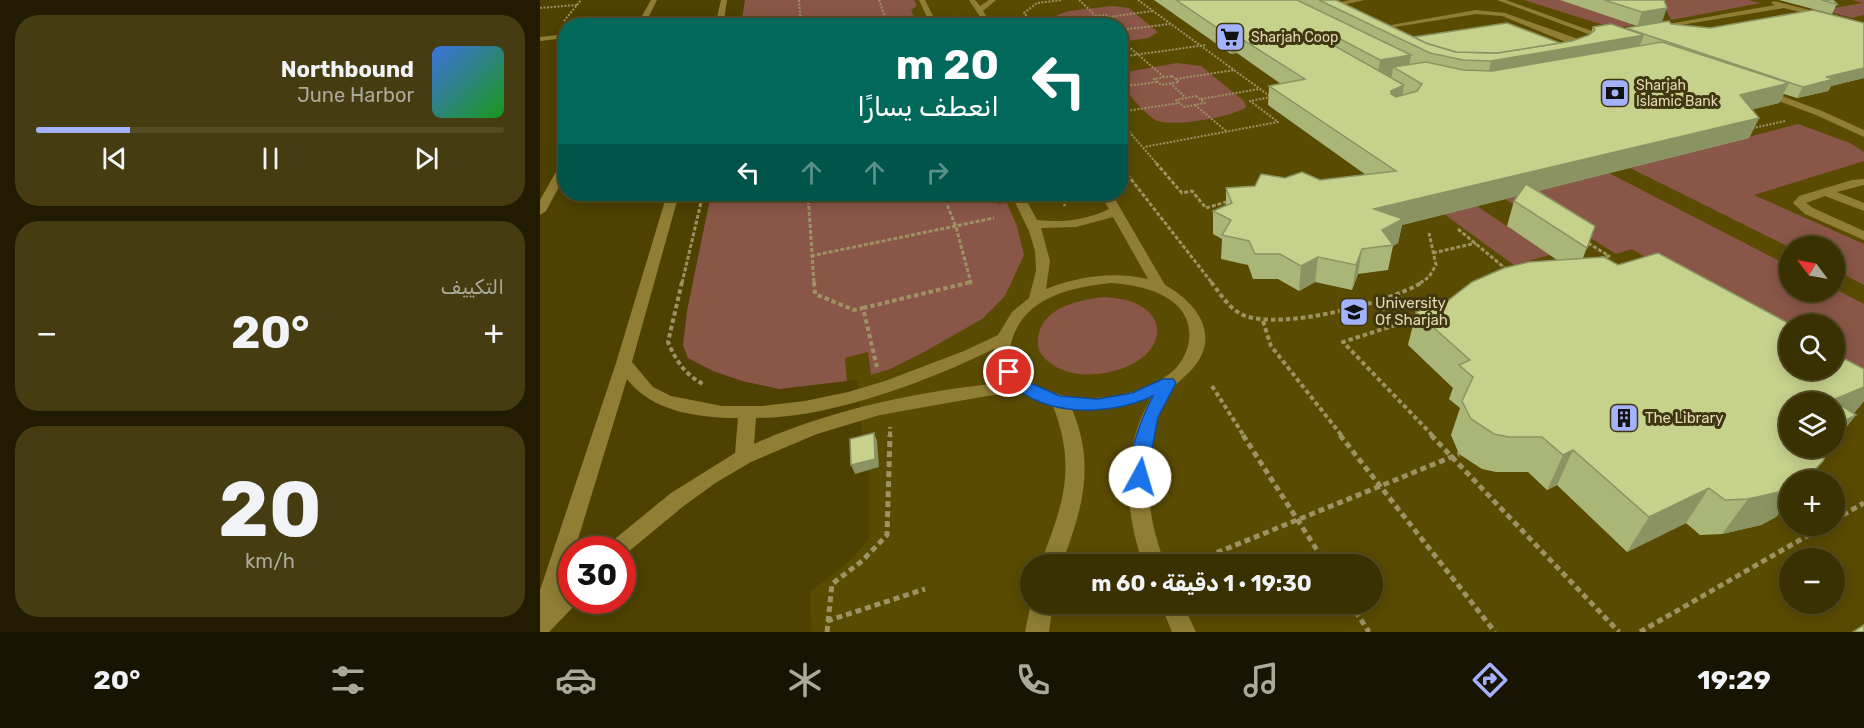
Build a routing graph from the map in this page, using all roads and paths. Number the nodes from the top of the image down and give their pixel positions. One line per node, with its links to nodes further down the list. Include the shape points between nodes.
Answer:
1 (581, 0): 15 (path)
2 (654, 0): 21 (street)
3 (724, 0): 23 (street)
4 (799, 0): 24 (path)
5 (879, 0): 25 (path)
6 (922, 0): 26 (street)
7 (972, 0): 17 (street)
8 (993, 0): 17 (street)
9 (1062, 0): 28 (path, via 1037,3 1024,13)
10 (1079, 0): 20 (path)
11 (1138, 0): 18 (path)
12 (1362, 0): 19 (street, via 1331,5)
13 (1500, 0): 32 (street)
14 (1762, 0): 16 (street)
15 (577, 5)
16 (1783, 6): 33 (street); 36 (street)
17 (979, 10): 27 (street)
18 (1153, 11): 22 (path); 30 (path)
19 (1342, 12)
20 (1095, 16): 22 (path); 29 (path)
21 (645, 17)
22 (1108, 17)
23 (721, 18)
24 (800, 18)
25 (885, 18)
26 (930, 18)
27 (984, 18)
28 (1029, 18)
29 (1090, 18)
30 (1170, 24): 37 (path); 44 (path)
31 (1368, 24): 34 (street)
32 (1569, 24): 35 (street); 39 (street)
33 (1861, 24)
34 (1378, 28): 35 (street, via 1483,11); 35 (street, via 1446,64 1464,68 1494,66 1582,48 1578,42)
35 (1542, 28)
36 (1643, 29)
37 (1128, 31)
38 (1621, 32): 39 (street)
39 (1602, 36): 42 (street)
40 (558, 37): 41 (street)
41 (540, 39)
42 (1623, 43)
43 (558, 44): 46 (street)
44 (1200, 45): 45 (path); 48 (path); 50 (path)
45 (1206, 45)
46 (540, 46)
47 (1128, 46): 48 (path)
48 (1138, 54): 49 (path); 51 (path)
49 (1128, 56)
50 (1234, 70): 52 (path); 57 (path)
51 (1164, 77): 52 (path); 53 (path, via 1154,79)
52 (1176, 79): 54 (path, via 1179,82)
53 (1157, 82): 54 (path); 55 (path)
54 (1170, 84): 58 (path)
55 (1128, 86)
56 (1754, 88): 63 (street)
57 (1260, 89): 59 (path); 66 (path, via 1271,97 1250,101 1278,122)
58 (1186, 98): 59 (path, via 1196,96); 60 (path, via 1176,99)
59 (1200, 100): 61 (path, via 1205,103)
60 (1180, 103): 61 (path, via 1184,107); 62 (path)
61 (1195, 105): 66 (path)
62 (1128, 111)
63 (1819, 112): 64 (path, via 1750,129); 67 (street)
64 (1740, 126)
65 (1128, 130): 68 (path)
66 (1227, 132): 68 (path)
67 (1864, 134)
68 (1144, 148): 73 (path, via 1182,193 1192,191 1206,208)
69 (1128, 175): 100 (path, via 1232,309)
70 (558, 178): 82 (street)
71 (1860, 182): 72 (street)
72 (1826, 192): 80 (street); 88 (street, via 1803,199 1800,206)
73 (1237, 199)
74 (671, 201): 103 (street)
75 (701, 201): 109 (path, via 668,342 677,363 695,381)
76 (808, 201): 92 (path)
77 (946, 201): 85 (path)
78 (1021, 201): 84 (street)
79 (1111, 201): 81 (street)
80 (1864, 207)
81 (1117, 210): 84 (street, via 1077,224); 95 (street)
82 (540, 211)
83 (994, 218): 85 (path)
84 (1032, 223): 96 (street, via 1043,271)
85 (956, 226): 92 (path); 98 (path, via 971,283)
86 (1458, 229): 89 (path)
87 (1429, 233): 91 (path)
88 (1864, 236)
89 (1476, 243): 91 (path); 94 (path)
90 (1588, 243): 93 (path, via 1609,256)
91 (1433, 253): 97 (path, via 1436,265 1425,281)
92 (811, 256): 98 (path, via 815,294 854,310)
93 (1598, 260)
94 (1507, 270)
95 (1160, 288): 96 (street, via 1137,281 1085,281); 105 (street, via 1179,298 1193,313 1199,330 1197,348 1187,366)
96 (1036, 299): 102 (street, via 1014,318)
97 (1376, 302): 100 (path); 101 (path)
98 (863, 308): 108 (path)
99 (1421, 316): 101 (path)
100 (1263, 321): 116 (path, via 1271,346)
101 (1399, 324): 115 (path, via 1343,342)
102 (1003, 339): 104 (street); 106 (street, via 1002,356 1009,372)
103 (624, 363): 112 (street, via 648,392 673,403 704,411); 132 (street)
104 (901, 382): 108 (street); 111 (street)
105 (1168, 383): 110 (street, via 1136,398 1098,405); 123 (street, via 1150,417 1141,455 1138,499)
106 (1023, 386): 110 (street); 111 (street)
107 (1212, 386): 119 (path)
108 (882, 387): 112 (street, via 794,409)
109 (713, 388)
110 (1060, 402): 122 (street, via 1071,426 1077,455 1076,489)
111 (897, 405): 114 (street, via 820,427); 131 (path, via 887,535 832,584)
112 (747, 414): 114 (street)
113 (1460, 454): 115 (path)
114 (744, 457): 120 (street, via 653,517)
115 (1452, 457): 116 (path); 138 (path)
116 (1381, 486): 119 (path); 137 (path)
117 (1864, 503): 118 (path)
118 (1845, 514)
119 (1297, 520): 124 (path); 125 (path)
120 (632, 536)
121 (1807, 536): 139 (path)
122 (1054, 554)
123 (1149, 554)
124 (1214, 554)
125 (1319, 554)
126 (925, 589): 131 (path)
127 (558, 608): 132 (street)
128 (1040, 614): 134 (street)
129 (1176, 614): 135 (street)
130 (1357, 614): 136 (path)
131 (827, 621): 133 (path)
132 (540, 625)
133 (827, 632)
134 (1037, 632)
135 (1184, 632)
136 (1369, 632)
137 (1495, 632)
138 (1619, 632)
139 (1640, 632)

